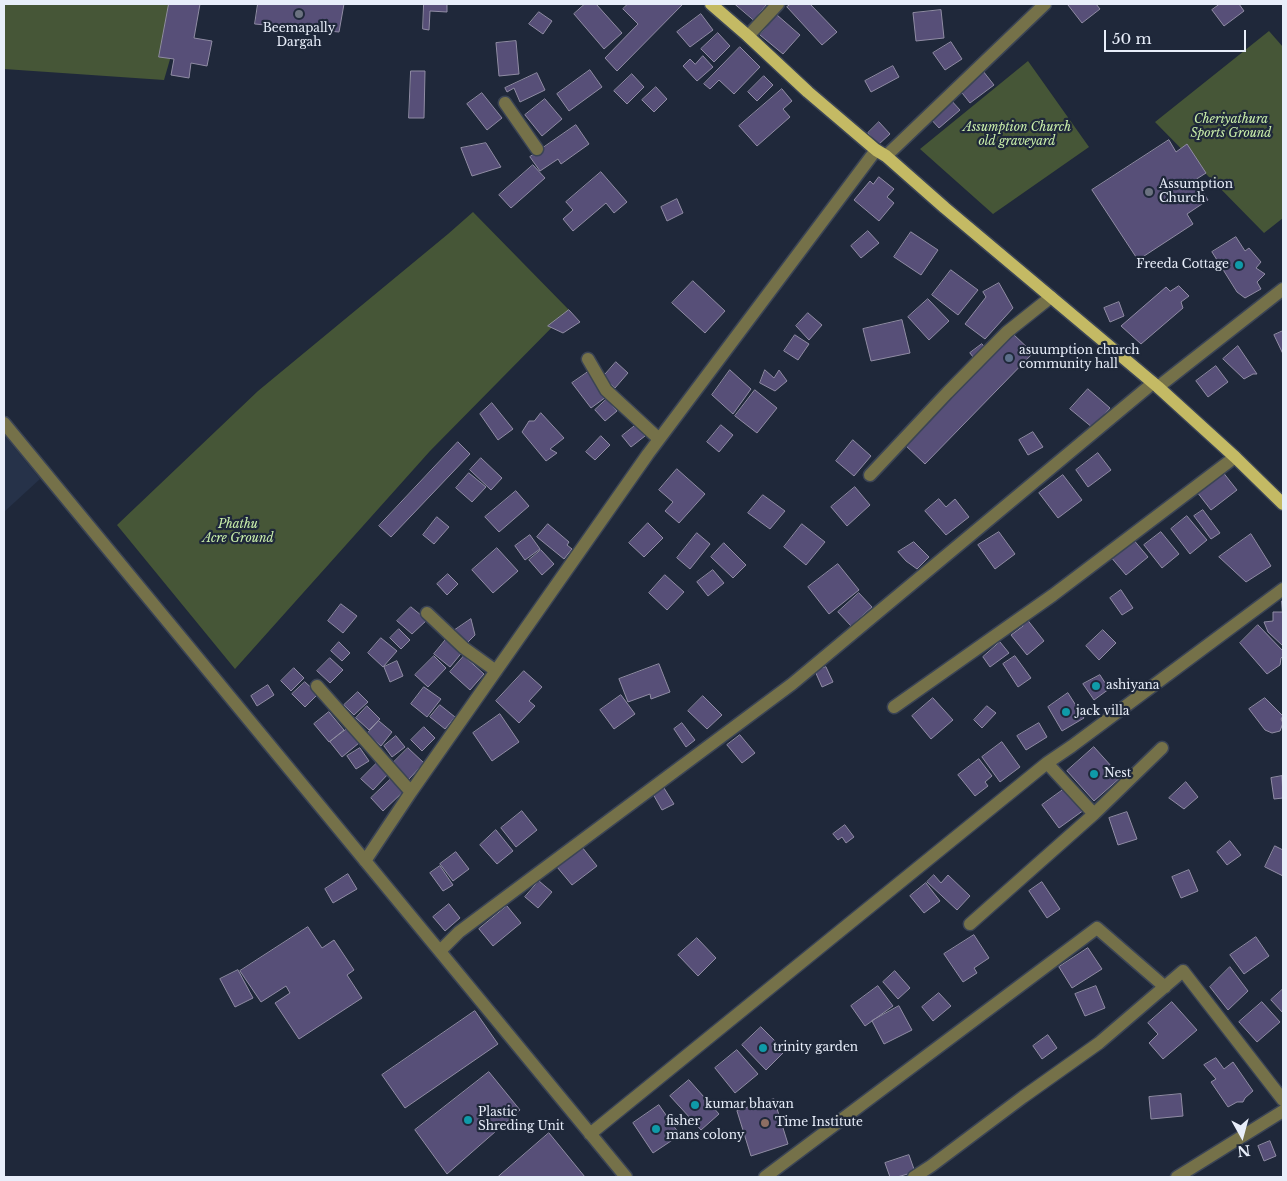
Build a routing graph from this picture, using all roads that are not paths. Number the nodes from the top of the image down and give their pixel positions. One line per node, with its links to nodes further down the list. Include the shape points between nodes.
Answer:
1 (711, 4): 4 (main road)
2 (778, 4): 4 (street)
3 (1046, 4): 7 (street)
4 (748, 36): 7 (main road)
5 (505, 103): 6 (street)
6 (537, 149)
7 (881, 153): 9 (main road); 13 (street)
8 (1283, 289): 11 (street)
9 (1051, 298): 11 (main road); 15 (street, via 1007,332)
10 (588, 360): 13 (street, via 606,390)
11 (1155, 385): 14 (main road); 28 (street, via 792,684 459,932)
12 (4, 423): 26 (street)
13 (659, 439): 19 (street)
14 (1235, 456): 16 (main road); 21 (street, via 1053,595)
15 (870, 475)
16 (1283, 504)
17 (1283, 589): 23 (street)
18 (427, 613): 19 (street, via 464,648)
19 (496, 671): 24 (street)
20 (317, 686): 24 (street)
21 (894, 707)
22 (1162, 748): 25 (street)
23 (1047, 763): 25 (street); 32 (street)
24 (411, 792): 26 (street)
25 (1094, 814): 27 (street)
26 (365, 861): 28 (street)
27 (970, 924)
28 (440, 951): 32 (street)
29 (1165, 987): 30 (street, via 1183,971); 34 (street, via 1098,928); 35 (street, via 1098,1043)
30 (1283, 1100)
31 (1283, 1111): 36 (street)
32 (590, 1134): 33 (street)
33 (626, 1177)
34 (765, 1177)
35 (914, 1177)
36 (1177, 1177)

